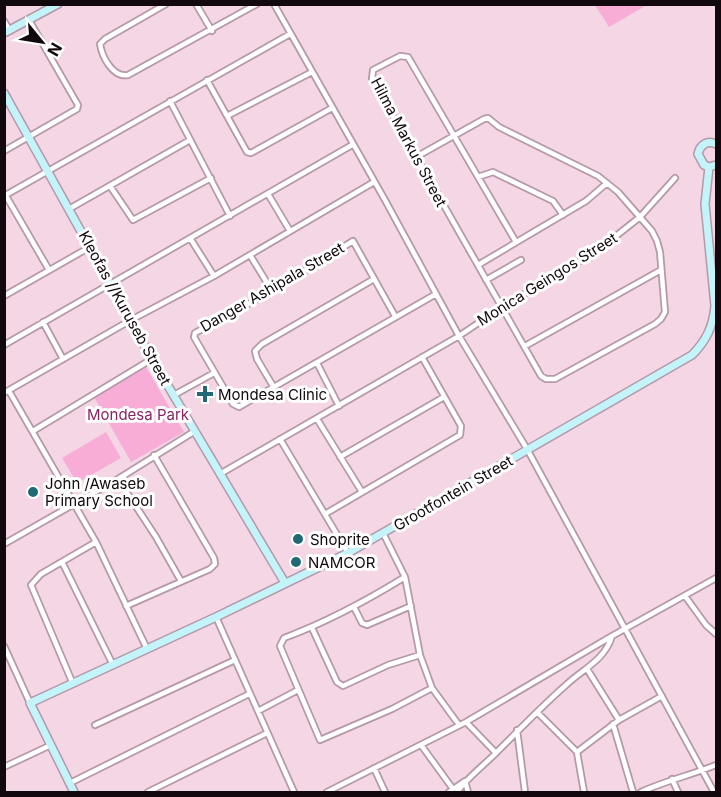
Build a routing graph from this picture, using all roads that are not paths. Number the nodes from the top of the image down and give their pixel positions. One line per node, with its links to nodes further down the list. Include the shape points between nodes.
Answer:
1 (58, 4): 6 (street)
2 (166, 4): 8 (street, via 100,44 115,73 128,75)
3 (196, 4): 8 (street)
4 (257, 4): 8 (street)
5 (274, 4): 10 (street)
6 (29, 20): 9 (street); 18 (street, via 78,105)
7 (4, 21): 9 (street)
8 (212, 31)
9 (7, 32)
10 (290, 34): 11 (street); 12 (street)
11 (312, 72): 15 (street); 16 (street)
12 (207, 80): 14 (street); 16 (street)
13 (4, 93): 18 (street, Kleofas //Kuruseb Street)
14 (170, 101): 19 (street); 25 (street)
15 (332, 108): 16 (street, via 251,153); 21 (street)
16 (227, 116)
17 (454, 136): 23 (street); 23 (street, Hilma Markus Street, via 408,57 400,56 373,70 372,79); 26 (street, Hilma Markus Street); 30 (street, via 488,118)
18 (28, 138): 22 (street); 25 (street, Kleofas //Kuruseb Street)
19 (190, 140): 27 (street); 31 (street)
20 (717, 144): 24 (street, Grootfontein Street, via 706,143 699,150 701,162)
21 (352, 145): 29 (street); 32 (street)
22 (4, 151)
23 (416, 157): 44 (street, Hilma Markus Street)
24 (713, 166): 75 (street, Grootfontein Street, via 705,204 716,306 702,345 692,355)
25 (48, 171): 33 (street); 34 (street, Kleofas //Kuruseb Street)
26 (478, 177): 35 (street, via 493,172 553,201); 40 (street, Hilma Markus Street)
27 (211, 178): 31 (street, via 133,220); 36 (street)
28 (675, 178): 37 (street, Monica Geingos Street)
29 (374, 182): 38 (street); 52 (street)
30 (607, 183): 35 (street); 37 (street)
31 (110, 186): 34 (street)
32 (268, 194): 36 (street); 38 (street)
33 (5, 196): 45 (street)
34 (69, 209): 41 (street, Kleofas //Kuruseb Street)
35 (563, 215): 40 (street)
36 (230, 216): 39 (street)
37 (640, 217): 46 (street, via 657,241); 54 (street, Monica Geingos Street, via 597,251)
38 (290, 231): 42 (street)
39 (190, 238): 47 (street); 50 (street)
40 (516, 242): 44 (street)
41 (90, 247): 45 (street); 50 (street, Kleofas //Kuruseb Street)
42 (250, 255): 47 (street); 51 (street)
43 (521, 260): 49 (street)
44 (478, 264): 49 (street, Hilma Markus Street)
45 (50, 270): 53 (street)
46 (661, 270): 60 (street); 60 (street, Hilma Markus Street, via 664,312 655,324 550,380 541,376)
47 (214, 276): 56 (street)
48 (374, 279): 51 (street, Danger Ashipala Street, via 353,241); 55 (street, Danger Ashipala Street); 66 (street, via 255,351)
49 (486, 280): 54 (street, Hilma Markus Street)
50 (111, 284): 56 (street, Kleofas //Kuruseb Street); 57 (street)
51 (272, 291): 65 (street, Danger Ashipala Street, via 195,333)
52 (436, 294): 55 (street, Danger Ashipala Street); 58 (street)
53 (4, 296)
54 (502, 308): 58 (street, Monica Geingos Street); 60 (street, Hilma Markus Street)
55 (395, 316): 64 (street, Danger Ashipala Street)
56 (131, 320): 62 (street); 63 (street, Kleofas //Kuruseb Street)
57 (42, 322): 59 (street); 62 (street)
58 (459, 336): 61 (street, Monica Geingos Street); 75 (street)
59 (4, 345)
60 (525, 346)
61 (422, 357): 69 (street); 70 (street, Monica Geingos Street)
62 (63, 359): 67 (street)
63 (152, 359): 68 (street, Kleofas //Kuruseb Street); 72 (street)
64 (317, 363): 66 (street, Danger Ashipala Street); 70 (street)
65 (214, 373): 66 (street, Danger Ashipala Street, via 233,404 239,407); 68 (street)
66 (273, 386)
67 (7, 392): 72 (street)
68 (174, 395): 73 (street, Kleofas //Kuruseb Street)
69 (444, 397): 77 (street); 80 (street, via 461,426 460,435)
70 (339, 405): 71 (street, Monica Geingos Street)
71 (317, 419): 74 (street, Monica Geingos Street); 77 (street)
72 (33, 431): 81 (street)
73 (195, 431): 76 (street); 78 (street, Kleofas //Kuruseb Street)
74 (280, 439): 78 (street, Monica Geingos Street); 82 (street)
75 (527, 449): 83 (street, Grootfontein Street); 98 (street)
76 (154, 455): 79 (street); 90 (street, via 214,558 210,569)
77 (340, 458): 80 (street)
78 (220, 474): 91 (street, Kleofas //Kuruseb Street)
79 (118, 479): 81 (street); 90 (street)
80 (362, 492): 82 (street)
81 (75, 504): 84 (street); 85 (street)
82 (325, 514): 86 (street)
83 (383, 533): 86 (street, Grootfontein Street); 88 (street)
84 (96, 542): 87 (street); 93 (street)
85 (4, 544)
86 (348, 553): 91 (street, Grootfontein Street)
87 (62, 562): 105 (street); 107 (street, via 31,585)
88 (405, 577): 94 (street); 95 (street)
89 (717, 578): 92 (street)
90 (181, 581): 93 (street)
91 (285, 584): 96 (street, Grootfontein Street)
92 (685, 596): 98 (street); 99 (street)
93 (126, 606): 102 (street)
94 (411, 606): 95 (street, via 367,625); 103 (street)
95 (354, 607): 97 (street)
96 (216, 617): 102 (street, Grootfontein Street); 104 (street)
97 (312, 628): 103 (street, via 337,682 343,686); 109 (street, via 280,643)
98 (624, 629): 100 (street); 111 (street)
99 (717, 634)
100 (612, 636): 106 (street, via 603,655); 116 (street)
101 (4, 646): 112 (street)
102 (147, 649): 105 (street, Grootfontein Street)
103 (420, 655): 108 (street)
104 (235, 660): 110 (street); 118 (street)
105 (113, 664): 107 (street, Grootfontein Street)
106 (586, 669): 114 (street); 115 (street)
107 (73, 684): 112 (street, Grootfontein Street)
108 (432, 688): 109 (street, via 321,740); 119 (street)
109 (298, 690): 113 (street)
110 (249, 694): 113 (street); 132 (street)
111 (662, 696): 115 (street); 129 (street)
112 (30, 703): 123 (street)
113 (258, 711): 121 (street)
114 (537, 712): 120 (street); 124 (street)
115 (619, 720): 117 (street)
116 (466, 722): 119 (street); 125 (street)
117 (613, 724): 124 (street); 142 (street)
118 (96, 725)
119 (459, 725): 122 (street)
120 (518, 730): 125 (street); 140 (street)
121 (267, 733): 135 (street); 136 (street)
122 (421, 745): 128 (street); 133 (street)
123 (51, 746): 127 (street); 132 (street)
124 (577, 752): 141 (street)
125 (496, 753): 131 (street)
126 (717, 765): 129 (street)
127 (4, 767)
128 (374, 768): 137 (street); 138 (street)
129 (701, 771): 130 (street); 145 (street)
130 (672, 779): 143 (street); 144 (street)
131 (465, 781): 133 (street); 139 (street)
132 (70, 783): 134 (street)
133 (453, 791)
134 (74, 792)
135 (148, 792)
136 (294, 792)
137 (327, 792)
138 (385, 792)
139 (468, 792)
140 (525, 792)
141 (584, 792)
142 (633, 792)
143 (641, 792)
144 (678, 792)
145 (714, 792)

